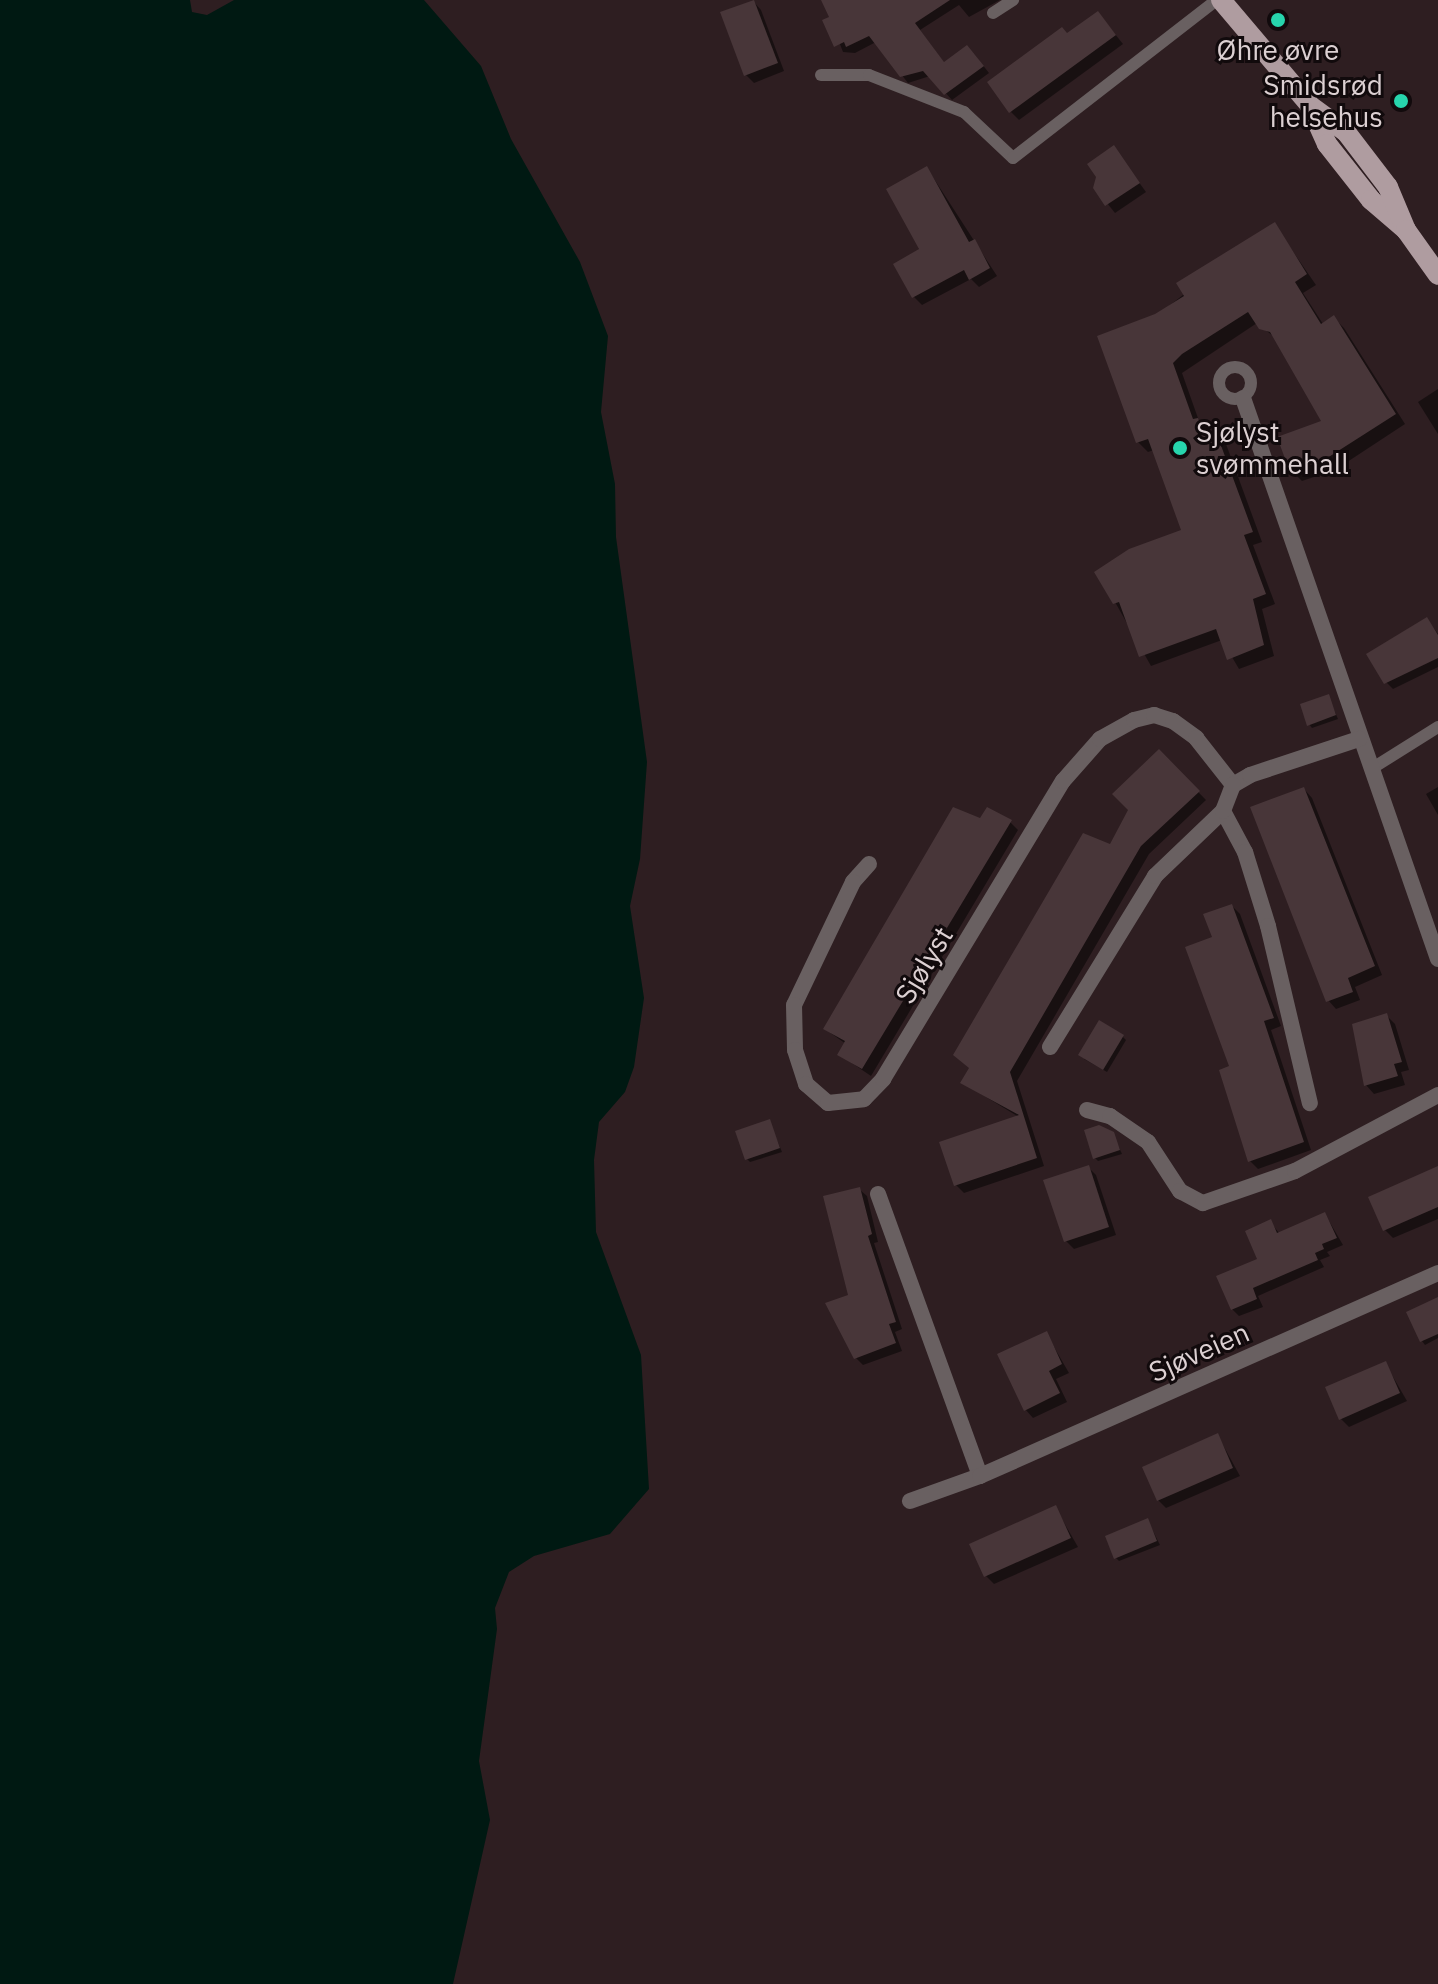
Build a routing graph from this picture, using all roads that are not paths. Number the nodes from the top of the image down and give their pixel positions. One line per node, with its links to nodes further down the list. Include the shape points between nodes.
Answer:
1 (1013, 0): 3 (lane)
2 (1219, 0): 4 (lane, via 1013,158 964,112 869,75); 5 (main road, via 1309,104 1353,141 1388,187 1406,230)
3 (993, 13)
4 (821, 75)
5 (1438, 275)
6 (1243, 398): 8 (street)
7 (1438, 727): 9 (lane)
8 (1359, 739): 9 (street); 10 (street)
9 (1371, 769): 13 (street)
10 (1233, 785): 11 (street); 12 (street, Sjølyst, via 1196,738 1173,721 1154,715 1100,739 1063,781 883,1079 864,1099 828,1103 806,1084 795,1050 794,1005 853,882)
11 (1223, 811): 14 (street, via 1155,876); 16 (street, via 1245,852 1268,926)
12 (869, 864)
13 (1438, 959)
14 (1050, 1047)
15 (1438, 1095): 17 (street, via 1295,1171 1203,1203 1180,1191 1148,1142 1110,1116)
16 (1310, 1103)
17 (1087, 1110)
18 (878, 1194): 20 (street)
19 (1438, 1273): 20 (street, Sjøveien)
20 (980, 1476): 21 (street, Sjøveien)
21 (910, 1501)

